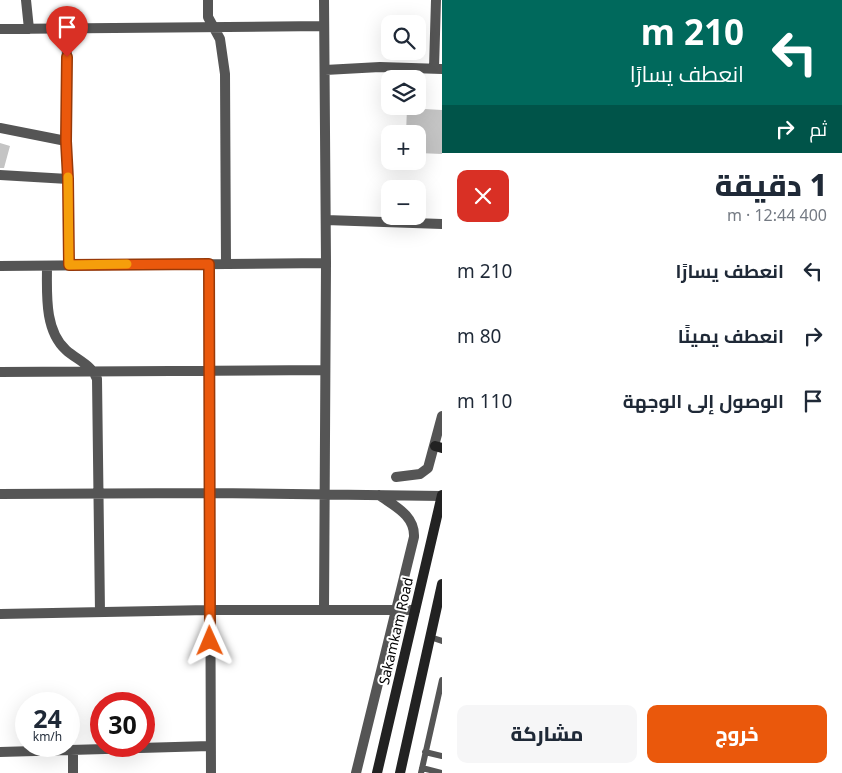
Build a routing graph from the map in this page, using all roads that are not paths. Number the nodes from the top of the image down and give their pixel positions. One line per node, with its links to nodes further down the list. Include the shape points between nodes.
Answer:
1 (26, 0): 8 (street)
2 (208, 0): 6 (street, via 208,17)
3 (324, 0): 5 (street)
4 (436, 0): 10 (street)
5 (324, 26): 6 (street); 11 (street)
6 (214, 28): 9 (street); 20 (street, via 220,39 225,74)
7 (0, 29): 8 (street)
8 (29, 29): 9 (street)
9 (67, 29): 13 (street)
10 (438, 69): 11 (street, via 380,67)
11 (325, 70): 16 (street)
12 (0, 128): 13 (street)
13 (66, 141): 15 (street)
14 (0, 175): 15 (street)
15 (68, 179): 21 (street)
16 (326, 220): 17 (street); 18 (street)
17 (442, 224)
18 (326, 263): 20 (street); 24 (street)
19 (209, 264): 20 (street); 21 (street); 25 (street)
20 (226, 264)
21 (69, 265): 23 (street)
22 (0, 266): 23 (street)
23 (47, 266): 27 (street, via 48,300 54,333 65,350)
24 (325, 370): 25 (street); 34 (street)
25 (209, 371): 27 (street); 32 (street)
26 (0, 372): 27 (street)
27 (94, 372): 31 (street, via 97,379)
28 (442, 416): 29 (street)
29 (438, 447): 30 (street, via 425,472)
30 (396, 477)
31 (99, 493): 32 (street); 33 (street); 42 (street)
32 (209, 493): 34 (street); 38 (street)
33 (0, 494)
34 (325, 494): 35 (street); 39 (street)
35 (379, 495): 36 (street); 40 (street, via 407,515 414,532)
36 (442, 496): 41 (main road, Sakamkam Road)
37 (442, 584): 44 (main road)
38 (209, 610): 39 (street); 42 (street); 47 (street)
39 (324, 610): 40 (street)
40 (396, 610): 41 (street); 57 (street)
41 (415, 610): 58 (main road, Sakamkam Road)
42 (100, 612): 43 (street)
43 (0, 614)
44 (430, 637): 45 (lane); 59 (main road)
45 (442, 640)
46 (442, 680): 51 (lane)
47 (210, 746): 48 (street); 56 (street)
48 (80, 750)
49 (0, 752): 50 (street)
50 (15, 752)
51 (426, 752): 52 (lane); 54 (lane)
52 (442, 756)
53 (73, 757): 55 (street)
54 (421, 771): 60 (lane)
55 (73, 773)
56 (211, 773)
57 (356, 773)
58 (377, 773)
59 (400, 773)
60 (442, 773)

